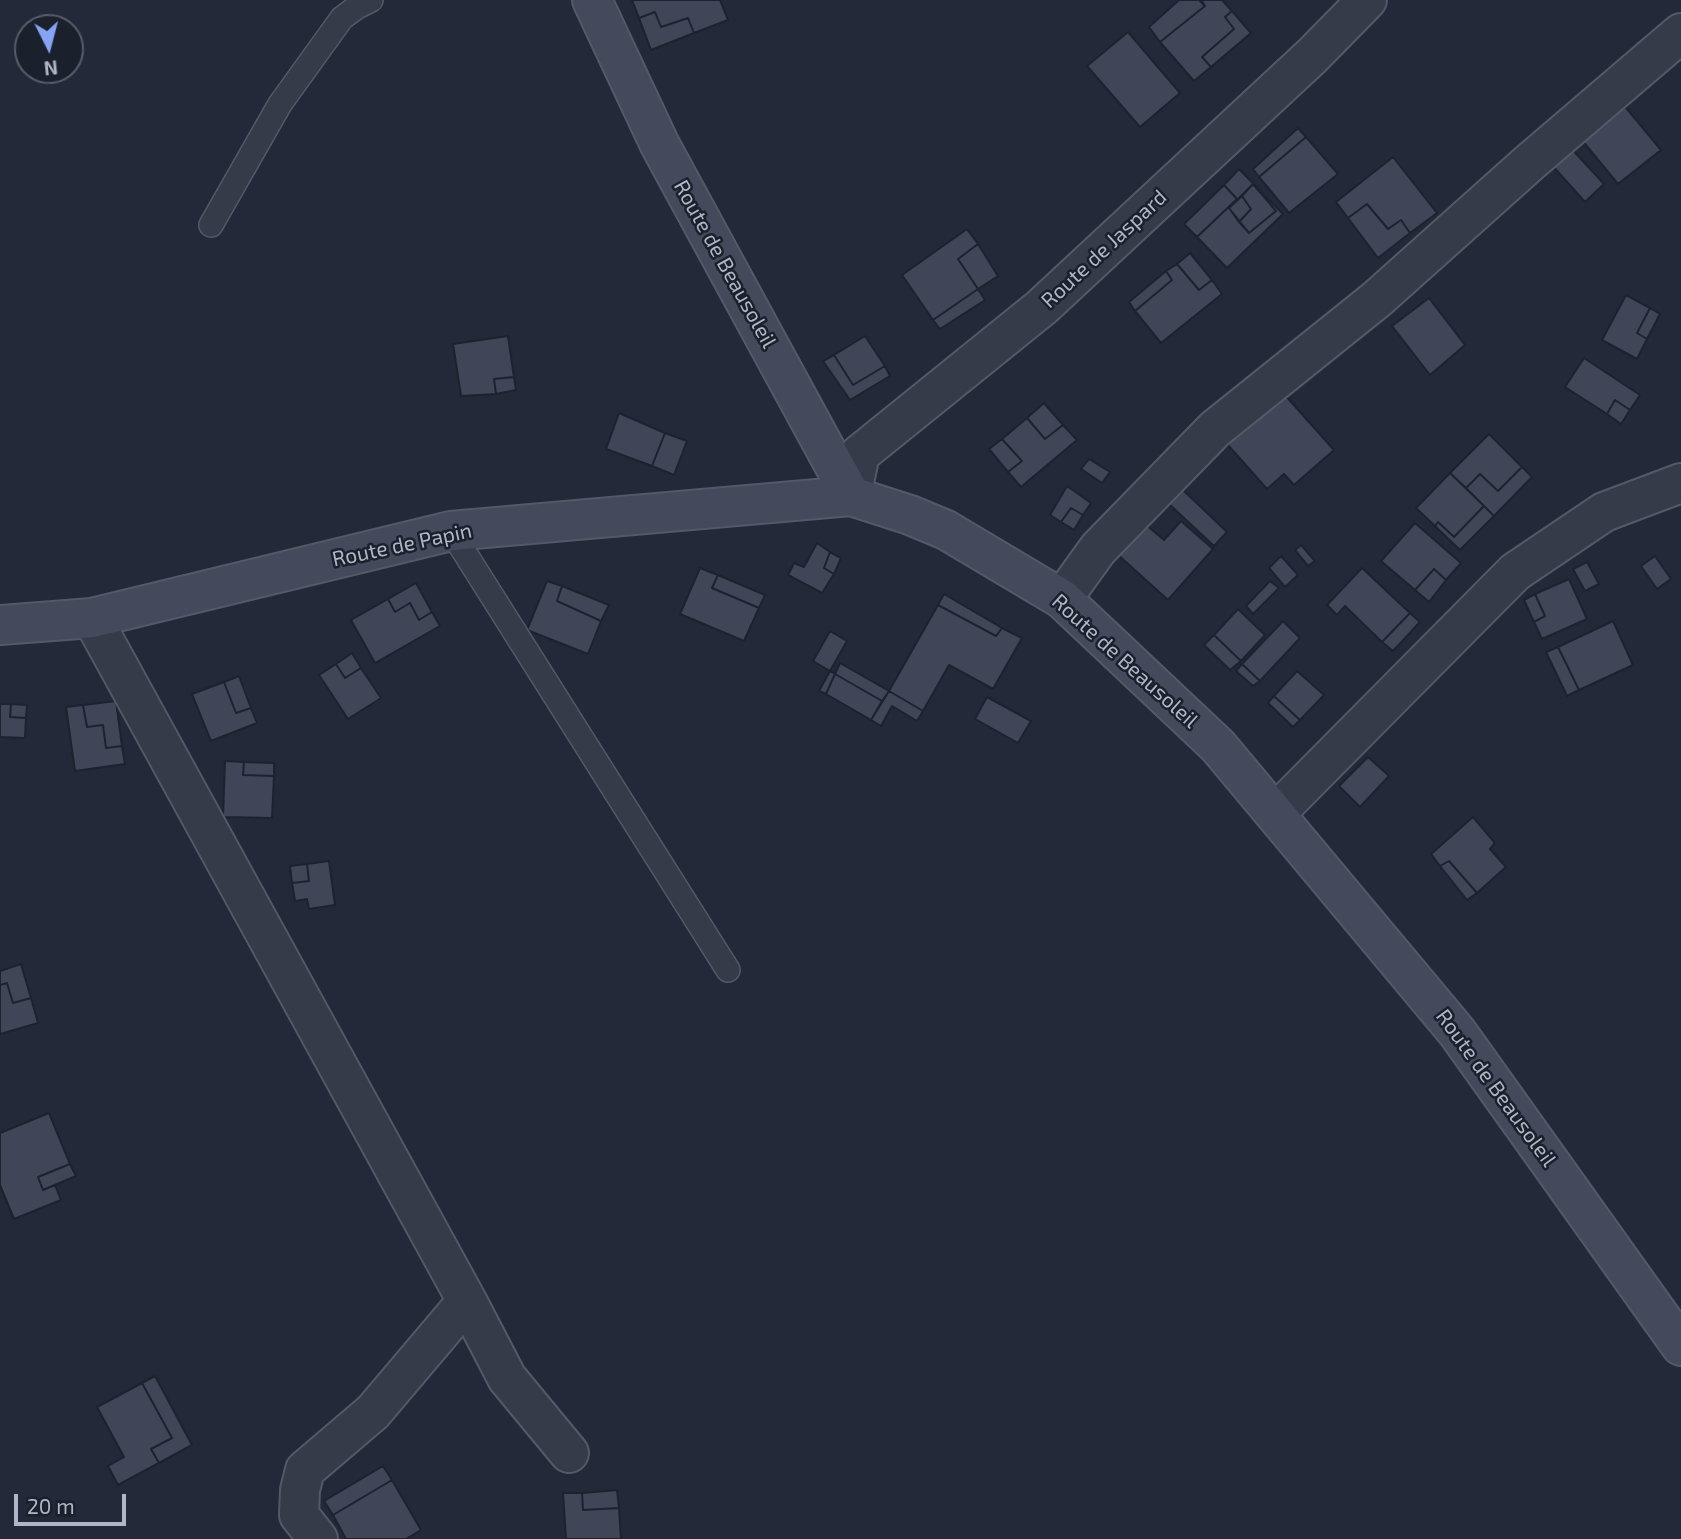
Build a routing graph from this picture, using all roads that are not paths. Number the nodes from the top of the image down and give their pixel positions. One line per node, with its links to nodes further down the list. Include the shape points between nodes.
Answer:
1 (372, 0): 5 (lane, via 342,18 280,104)
2 (592, 0): 7 (street, Route de Beausoleil, via 660,145)
3 (1367, 0): 7 (street, Route de Jaspard, via 1042,307 860,454)
4 (1681, 33): 9 (street, via 1377,299 1215,429 1098,549)
5 (211, 225)
6 (1681, 483): 12 (street, via 1604,512 1515,572)
7 (851, 496): 8 (street, Route de Papin); 9 (street, Route de Beausoleil, via 946,530)
8 (451, 531): 10 (street, Route de Papin); 13 (lane)
9 (1062, 599): 12 (street, Route de Beausoleil, via 1218,746)
10 (92, 618): 11 (street, Route de Papin); 14 (street)
11 (0, 625)
12 (1275, 814): 15 (street, Route de Beausoleil, via 1457,1032)
13 (728, 970)
14 (467, 1301): 16 (street, via 507,1378); 17 (street, via 373,1412 305,1470 299,1515)
15 (1681, 1346)
16 (569, 1453)
17 (318, 1539)

